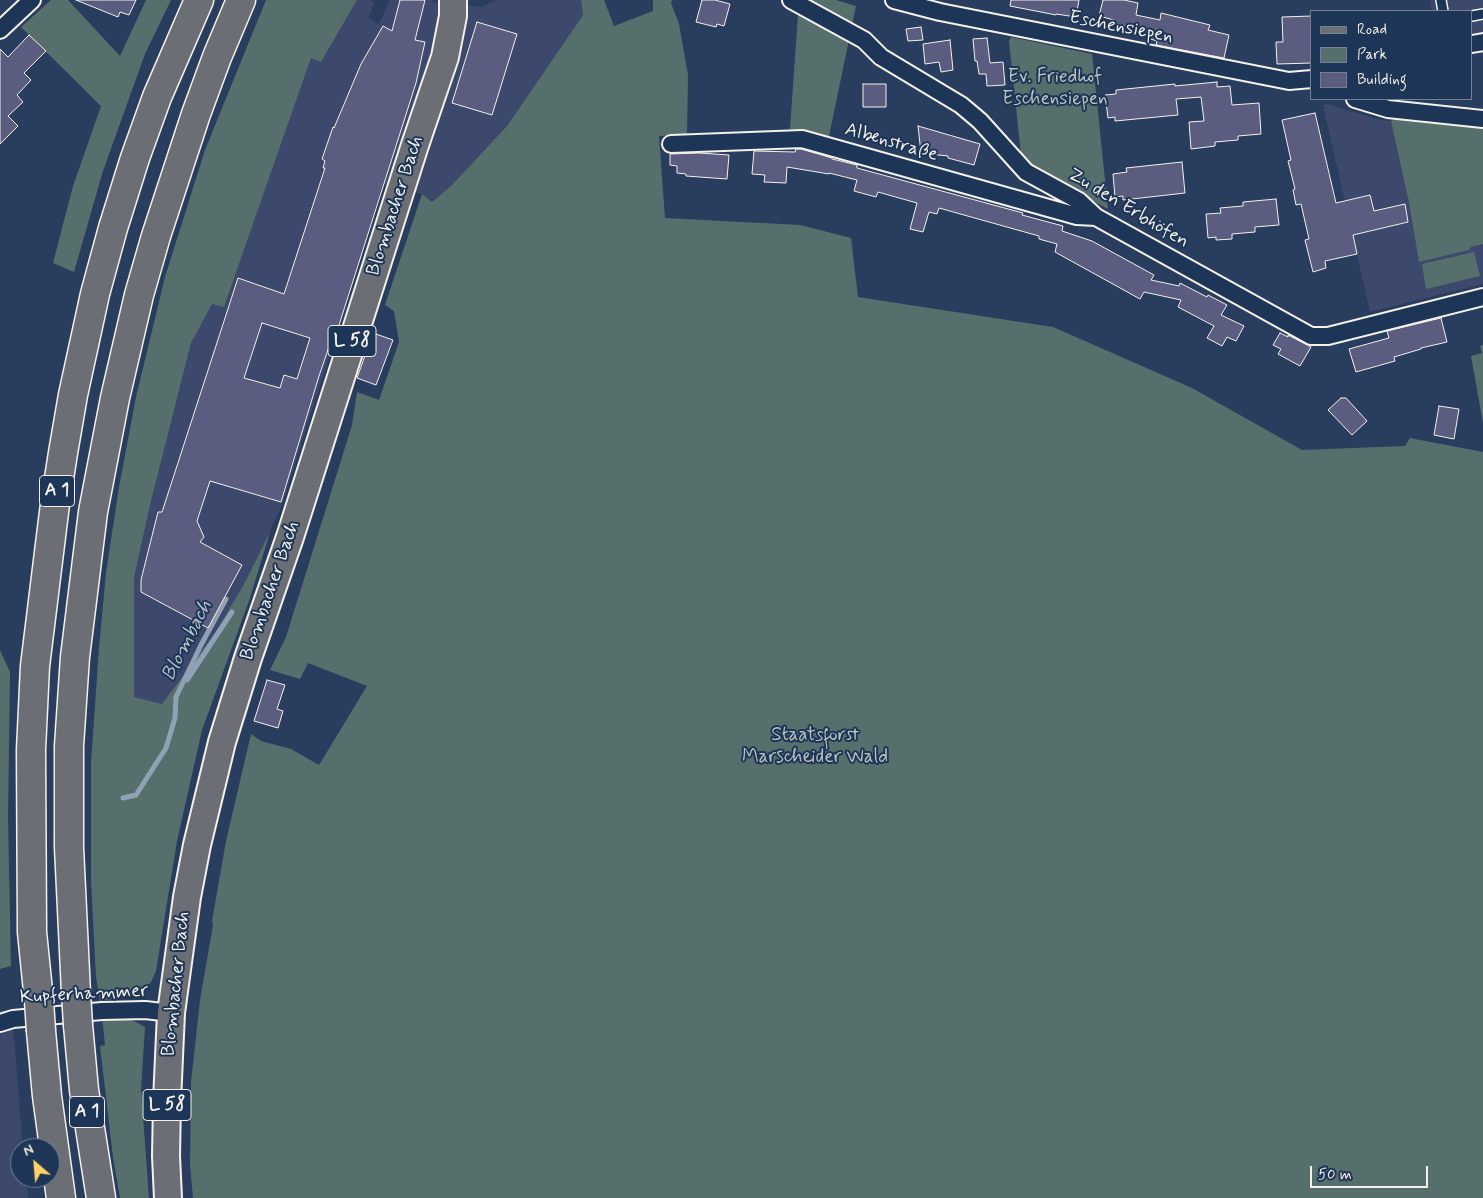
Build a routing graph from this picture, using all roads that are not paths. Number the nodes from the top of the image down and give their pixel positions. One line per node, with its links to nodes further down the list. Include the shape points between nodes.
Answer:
1 (32, 0): 7 (street)
2 (199, 0): 18 (highway, A 1, bridge, via 157,97 135,158 94,294 63,452 35,666 32,932 47,1096)
3 (241, 0): 19 (highway, A 1, bridge, via 196,114 139,294 93,512 75,657 69,847 78,1026)
4 (453, 0): 16 (main road, Blombacher Bach / L 58, via 445,57 222,742 187,897)
5 (791, 0): 14 (street, Zu den Erbhöfen, via 864,40 881,58 960,105 980,121 1026,172 1079,201)
6 (894, 0): 9 (street, Eschensiepen, via 949,14)
7 (0, 30)
8 (1310, 79): 9 (street, Eschensiepen)
9 (1289, 82): 10 (street)
10 (1310, 87)
11 (1372, 101): 12 (street, via 1388,109)
12 (1483, 119)
13 (671, 144): 14 (street, Albenstraße, via 802,139 1077,216)
14 (1096, 217): 15 (street, Zu den Erbhöfen, via 1311,336 1328,336)
15 (1483, 297)
16 (171, 1013): 17 (street, Kupferhammer, via 102,1011); 20 (main road, Blombacher Bach / L 58, via 167,1093)
17 (0, 1023)
18 (61, 1198)
19 (100, 1198)
20 (168, 1198)

